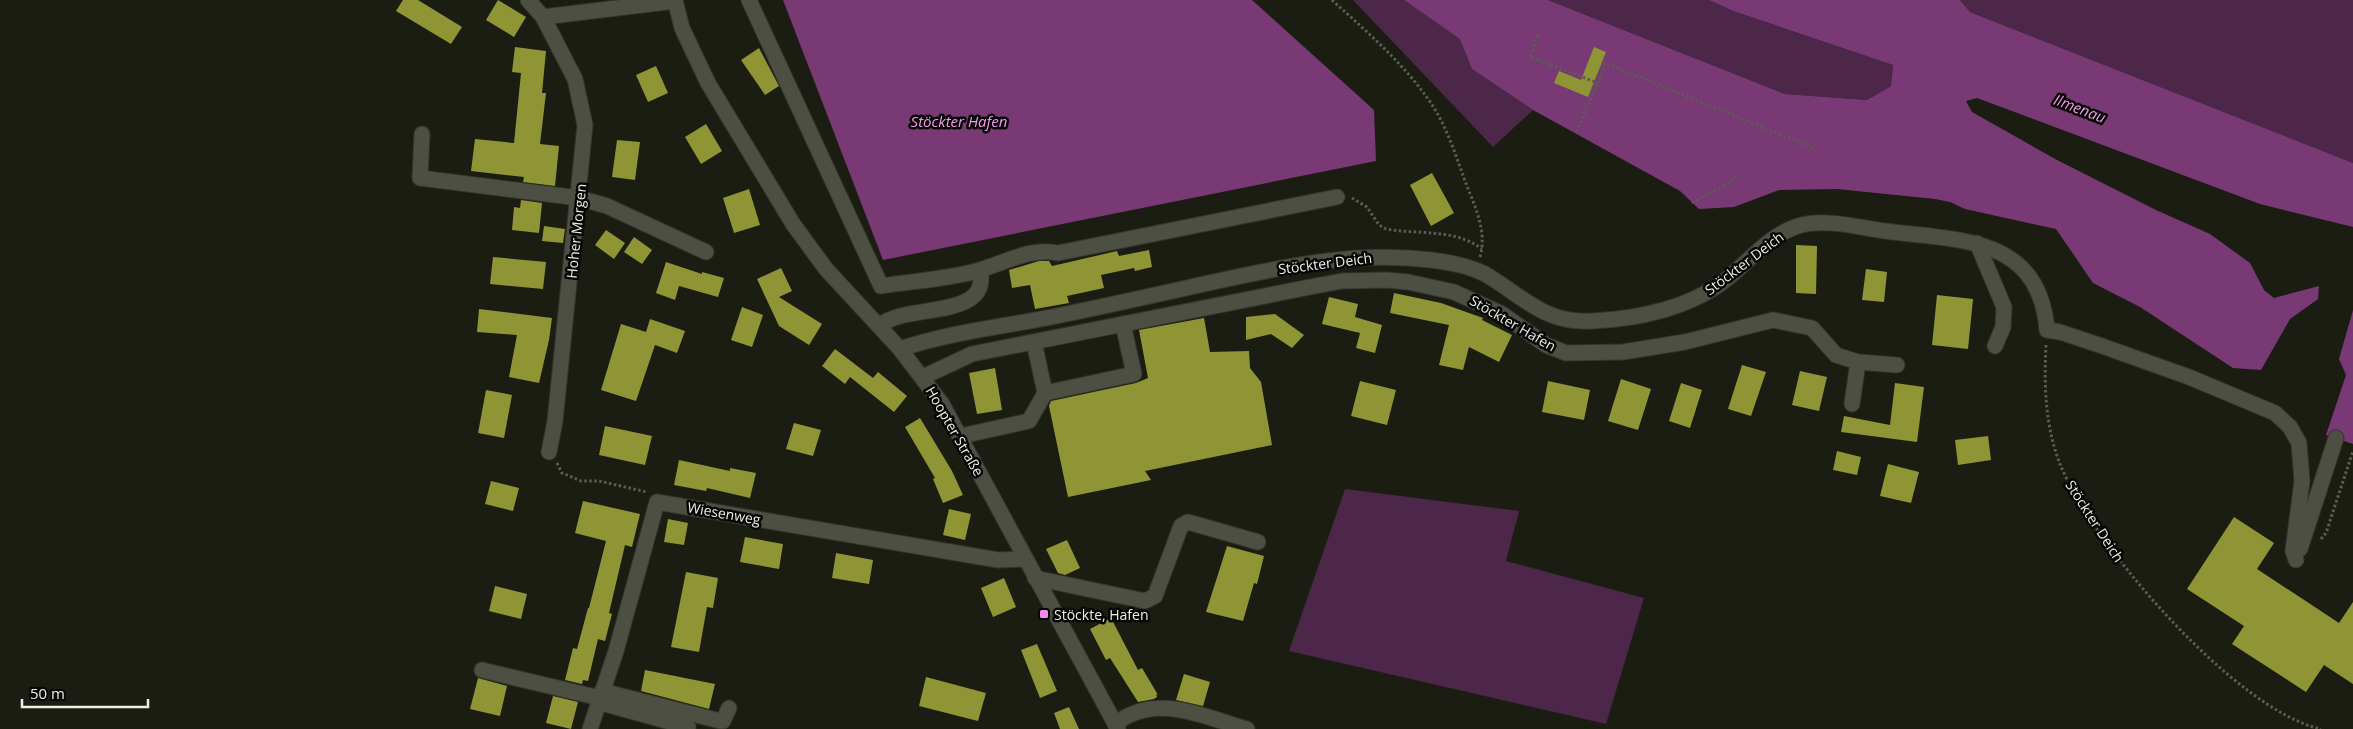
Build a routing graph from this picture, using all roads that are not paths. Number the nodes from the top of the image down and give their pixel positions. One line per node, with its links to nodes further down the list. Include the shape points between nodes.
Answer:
1 (528, 0): 4 (street, Hoher Morgen)
2 (675, 0): 4 (street); 12 (street, Hoopter Straße, via 682,28 708,83 769,185 812,252)
3 (749, 0): 10 (street, via 881,286)
4 (543, 18): 7 (street, Hoher Morgen, via 576,79 585,125)
5 (422, 134): 7 (street, via 420,178)
6 (1337, 196): 10 (street, via 1058,253 1047,250 1007,259)
7 (579, 198): 9 (street, via 607,206); 23 (street, Hoher Morgen, via 556,421)
8 (1977, 244): 14 (street, via 2004,307 2004,327); 15 (street, Stöckter Deich, via 1807,223 1778,235 1707,293 1636,316 1588,322 1560,319 1540,311 1476,270 1434,260 1362,257 1318,261 1051,318 950,335); 22 (street, Stöckter Deich, via 2017,263 2030,278 2043,306 2047,330 2154,365 2275,413 2290,427 2300,443 2302,481 2293,550 2296,560)
9 (706, 252)
10 (980, 270): 12 (street, via 980,288 971,300 901,315)
11 (1123, 324): 13 (street, Stöckter Hafen); 16 (street, Stöckter Hafen, via 1365,279 1408,282 1454,292 1493,310 1546,345 1566,353 1623,352 1685,342 1773,320 1812,328 1836,355); 19 (street, via 1134,374)
12 (878, 326): 15 (street, Hoopter Straße)
13 (1034, 342): 18 (street, Stöckter Hafen, via 972,354); 19 (street)
14 (1995, 346)
15 (900, 349): 18 (street, Hoopter Straße)
16 (1858, 362): 17 (street); 20 (street)
17 (1897, 365)
18 (923, 376): 21 (street, Hoopter Straße)
19 (1045, 393): 21 (street, via 1029,421)
20 (1852, 404)
21 (961, 436): 25 (street, Hoopter Straße)
22 (2336, 438)
23 (549, 452)
24 (1258, 542): 26 (street, via 1188,522 1181,526 1155,596 1145,601)
25 (1025, 560): 26 (street, Hoopter Straße); 28 (street, Wiesenweg, via 998,560 658,502)
26 (1035, 578): 31 (street, Hoopter Straße)
27 (482, 670): 28 (street)
28 (600, 697): 29 (street, via 720,721); 30 (street); 32 (street)
29 (729, 708)
30 (688, 726)
31 (1116, 727): 33 (street, via 1132,714 1159,707)
32 (590, 729)
33 (1247, 729)

